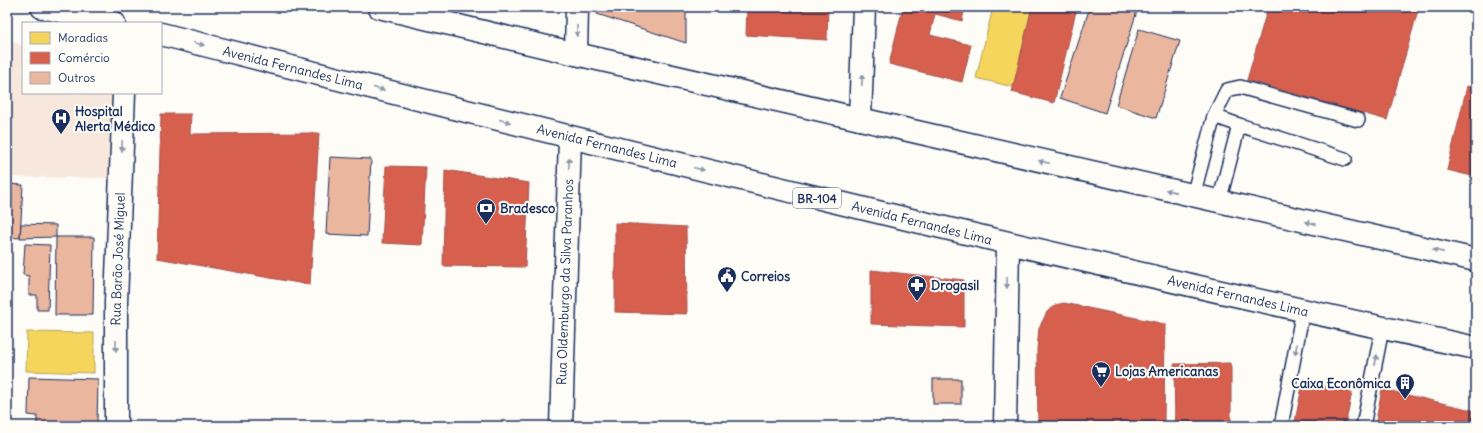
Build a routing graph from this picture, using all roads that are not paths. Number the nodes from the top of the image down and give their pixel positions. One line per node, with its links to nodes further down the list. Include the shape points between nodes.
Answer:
1 (42, 7): 5 (main road)
2 (379, 7): 7 (main road)
3 (577, 7): 7 (main road, one-way to 7)
4 (864, 7): 10 (main road, one-way to 4)
5 (110, 22)
6 (162, 34): 13 (main road, Avenida Fernandes Lima / BR-104, one-way to 13)
7 (576, 54): 10 (main road)
8 (124, 94): 22 (main road, Rua Barão José Miguel, one-way to 22, via 116,302)
9 (1214, 116): 11 (lane, via 1226,90 1240,87); 12 (lane); 15 (lane)
10 (860, 120): 15 (main road, one-way to 10)
11 (1358, 120)
12 (1239, 125): 14 (lane); 16 (lane)
13 (570, 138): 17 (main road, Avenida Fernandes Lima / BR-104, one-way to 17); 23 (main road, Rua Oldemburgo da Silva Paranhos, one-way to 13)
14 (1346, 159)
15 (1194, 196): 16 (main road)
16 (1219, 202): 18 (main road, one-way to 16)
17 (1008, 244): 19 (main road, Avenida Fernandes Lima / BR-104); 24 (main road, one-way to 24)
18 (1476, 260)
19 (1303, 310): 20 (main road, Avenida Fernandes Lima / BR-104); 25 (lane, one-way to 25)
20 (1382, 328): 21 (main road, Avenida Fernandes Lima / BR-104); 26 (lane, one-way to 20)
21 (1476, 348)
22 (116, 426)
23 (561, 426)
24 (1005, 426)
25 (1281, 426)
26 (1363, 426)

